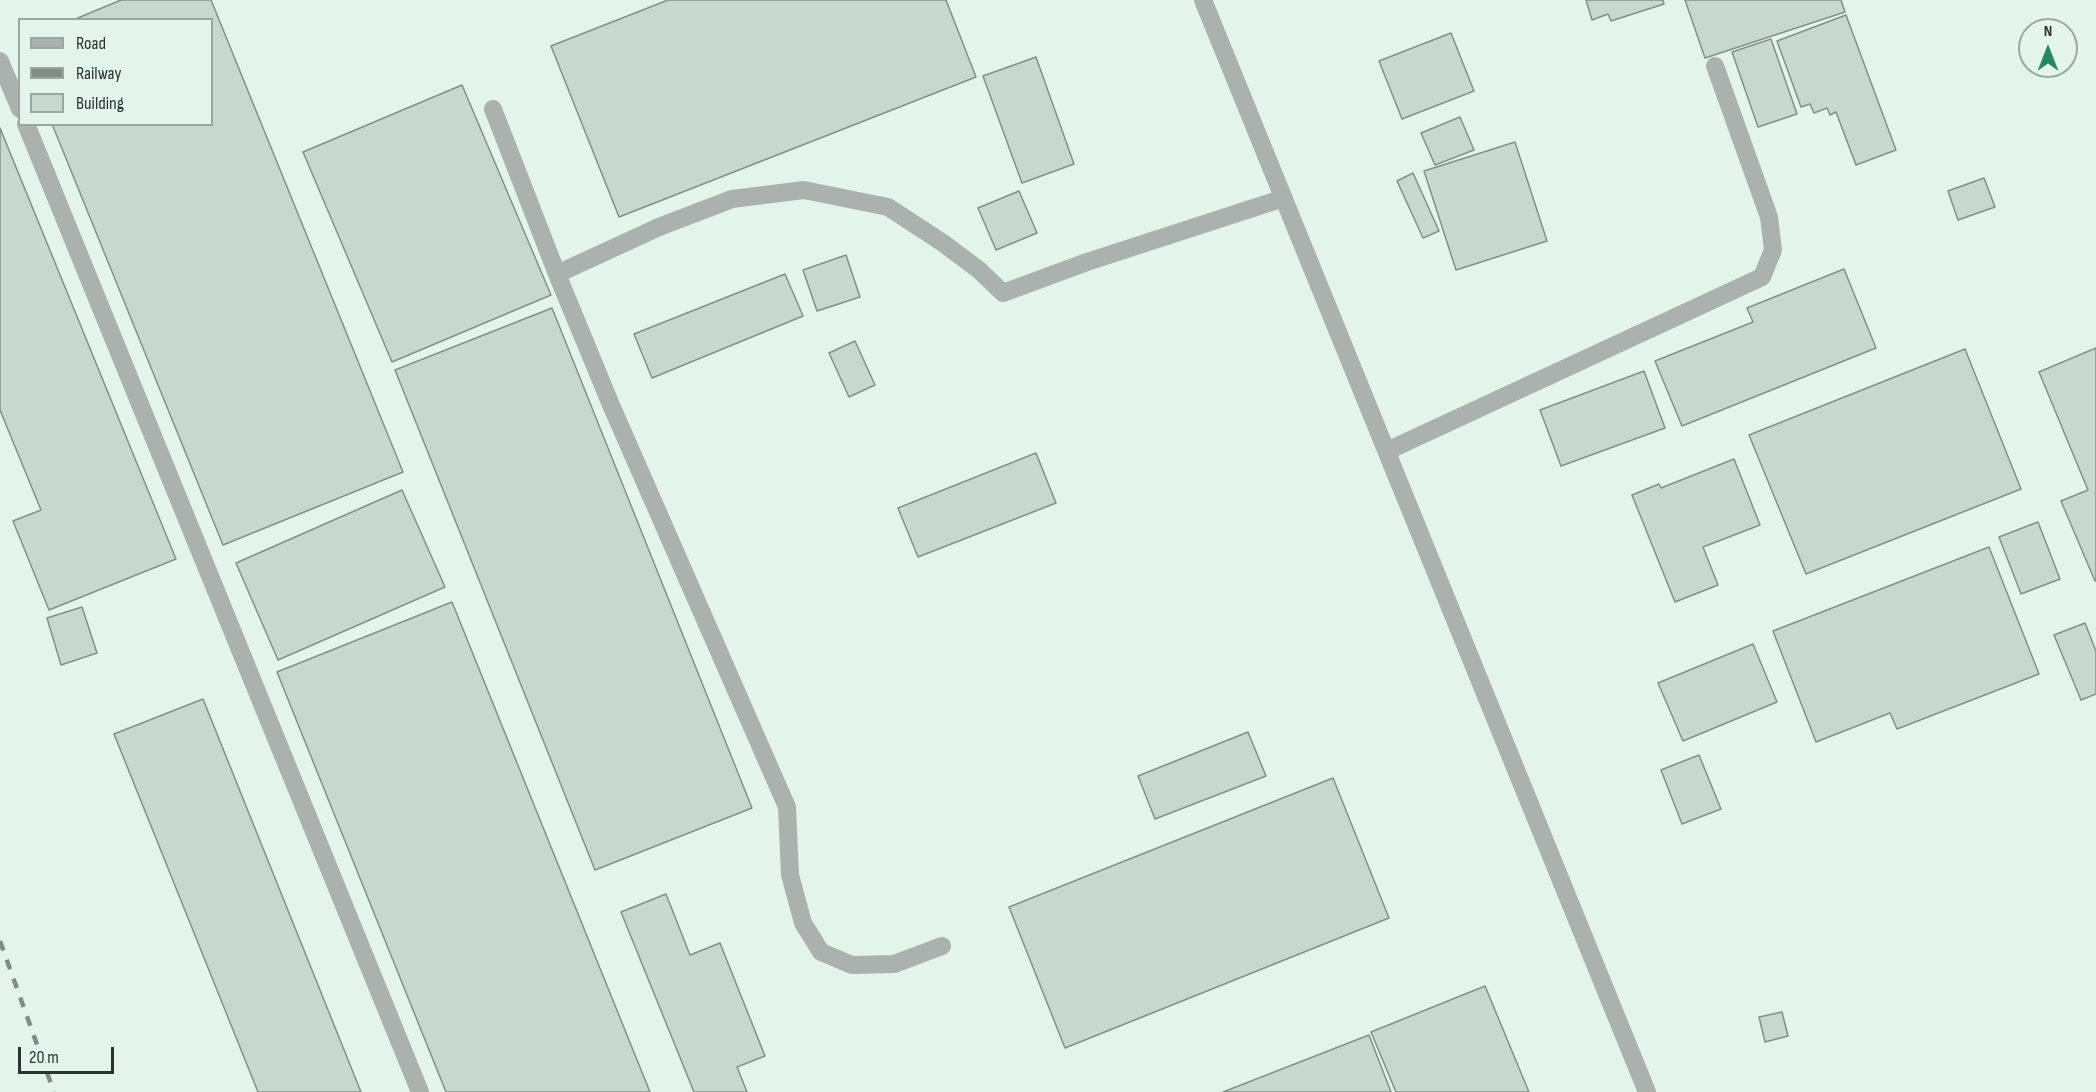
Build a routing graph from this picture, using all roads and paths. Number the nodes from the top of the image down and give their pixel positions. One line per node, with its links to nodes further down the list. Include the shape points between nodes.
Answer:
1 (1203, 0): 7 (street)
2 (0, 61): 4 (street)
3 (1715, 66): 9 (street, via 1769,217 1773,250 1762,277)
4 (18, 104)
5 (493, 109): 8 (street)
6 (27, 126): 11 (street)
7 (1284, 198): 8 (street, via 1004,293 980,270 888,207 804,190 732,199 659,227); 9 (street)
8 (557, 274): 10 (street, via 787,807 790,875 803,923 821,952 852,965 894,964)
9 (1387, 451): 12 (street)
10 (942, 946)
11 (420, 1092)
12 (1647, 1092)

